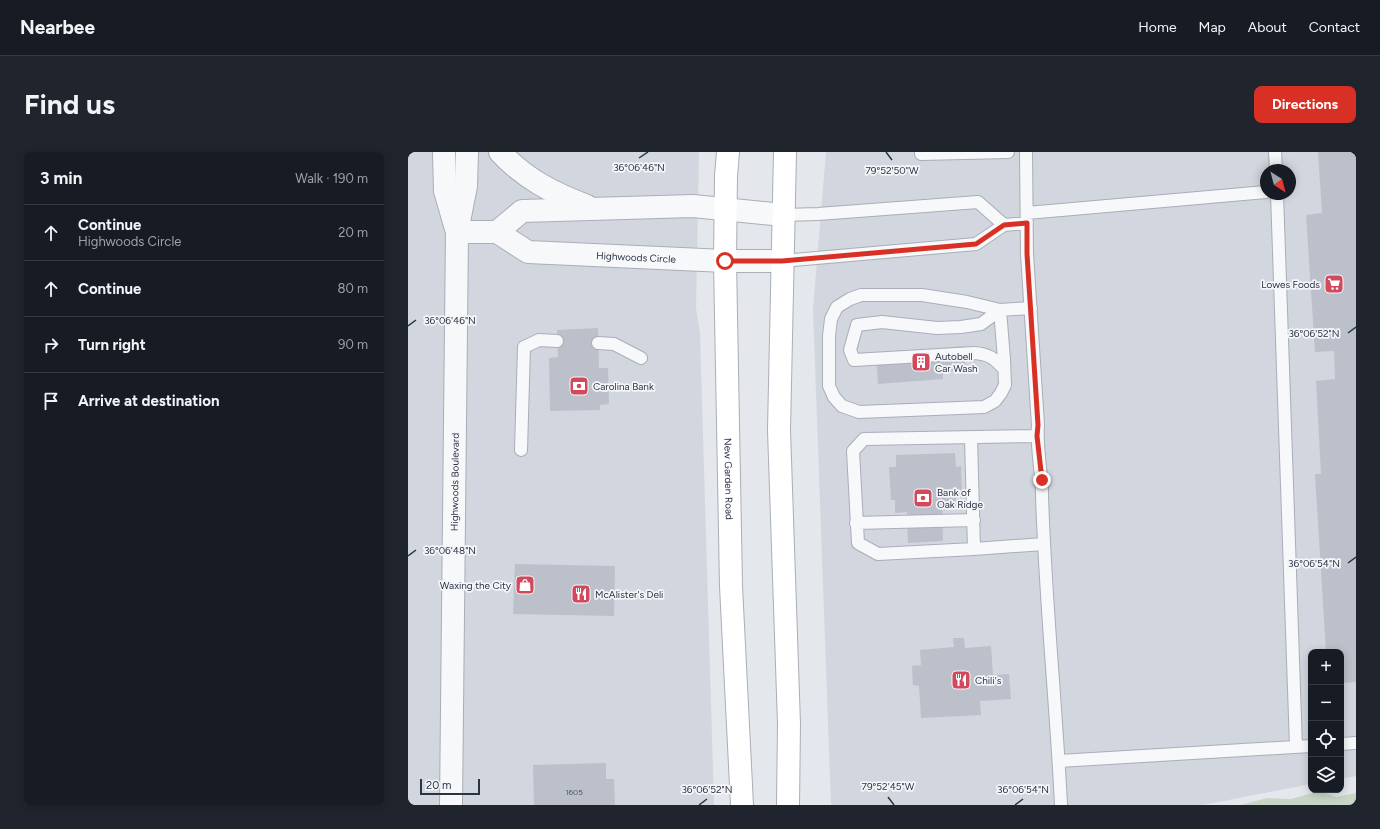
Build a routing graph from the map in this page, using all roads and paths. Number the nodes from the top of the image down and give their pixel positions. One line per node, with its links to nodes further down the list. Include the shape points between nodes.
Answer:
1 (444, 152): 18 (street, Highwoods Boulevard, via 445,192)
2 (466, 152): 18 (street, Highwoods Boulevard, via 466,186)
3 (500, 152): 13 (street, via 534,181 565,198)
4 (728, 152): 14 (main road, New Garden Road)
5 (784, 152): 15 (main road)
6 (921, 152): 7 (lane)
7 (1008, 152)
8 (1026, 152): 16 (lane)
9 (1275, 152): 10 (lane)
10 (1276, 164)
11 (1260, 193): 16 (lane)
12 (1277, 200): 38 (lane)
13 (593, 209): 14 (street, via 693,206); 19 (street, via 522,211)
14 (725, 209): 15 (street); 20 (main road, New Garden Road)
15 (783, 215): 17 (lane, via 978,202); 21 (main road)
16 (1027, 218): 17 (lane); 22 (lane)
17 (1004, 225): 21 (lane, via 976,244)
18 (457, 232): 19 (street); 40 (street, Highwoods Boulevard)
19 (496, 232): 20 (street, Highwoods Circle, via 528,252)
20 (725, 261): 21 (street, Highwoods Circle); 41 (main road, New Garden Road, via 731,586)
21 (782, 261): 42 (main road, via 779,430 789,724)
22 (1031, 308): 23 (lane); 28 (lane)
23 (1000, 310): 27 (lane); 27 (lane, via 981,324 961,327 937,328 882,322 857,324 850,350 854,360 984,354 995,359); 27 (lane, via 922,295 861,295 850,299 837,307 831,319 828,336 829,386 842,406 859,412 984,407 998,397 1004,385)
24 (558, 341): 30 (lane, via 539,340 524,347)
25 (598, 343): 26 (lane, via 614,344)
26 (641, 358)
27 (1004, 369)
28 (1037, 436): 29 (lane); 33 (lane, via 1042,480)
29 (972, 438): 31 (lane); 32 (lane, via 864,439 853,451)
30 (521, 450)
31 (974, 520): 32 (lane); 34 (lane)
32 (856, 522): 34 (lane, via 858,543 878,554)
33 (1044, 544): 34 (lane); 39 (lane)
34 (974, 549)
35 (1344, 744): 36 (lane)
36 (1356, 744)
37 (1308, 746): 38 (lane)
38 (1296, 747): 39 (lane)
39 (1059, 761): 43 (lane)
40 (451, 805)
41 (742, 805)
42 (788, 805)
43 (1061, 805)

